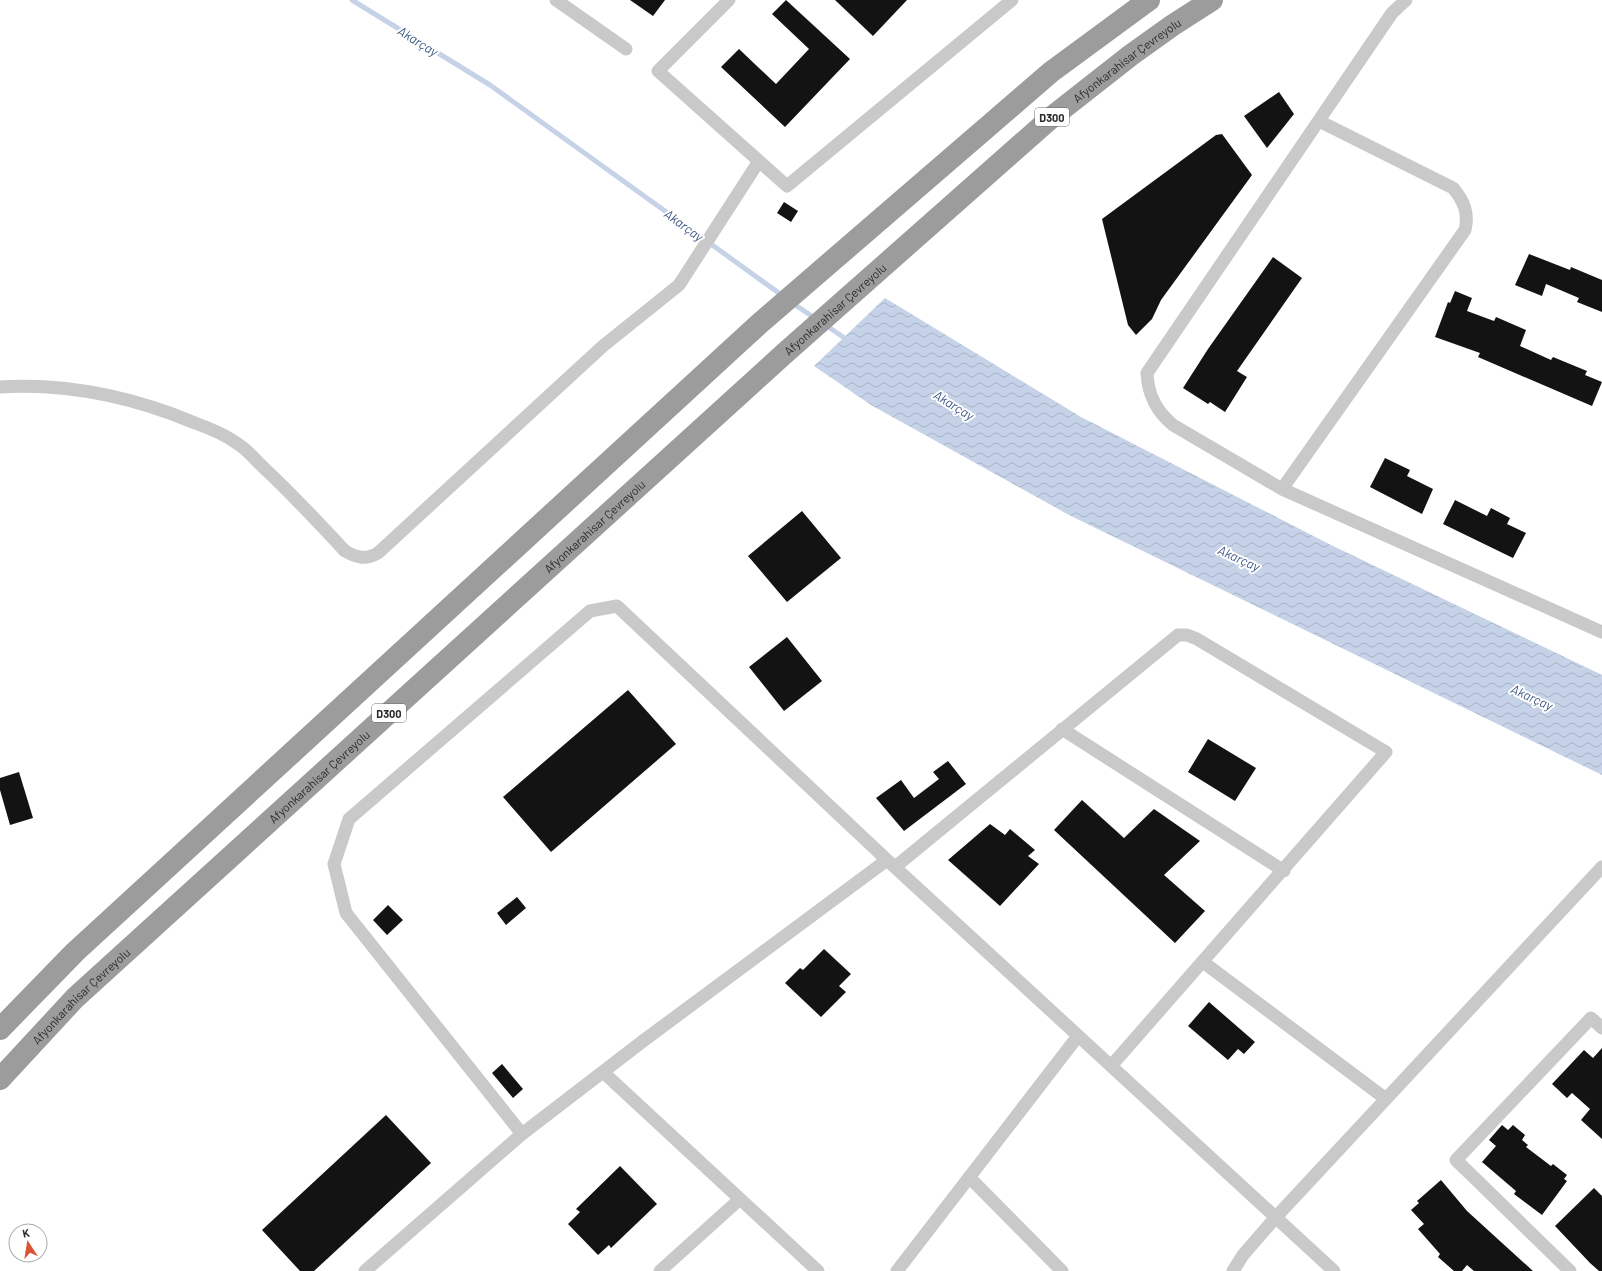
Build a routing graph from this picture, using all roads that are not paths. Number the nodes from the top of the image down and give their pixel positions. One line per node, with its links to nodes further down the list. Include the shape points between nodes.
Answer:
1 (556, 0): 7 (street)
2 (730, 0): 9 (street, via 658,71)
3 (1012, 0): 9 (street, via 788,186)
4 (1150, 0): 19 (highway, D300, via 1051,72 759,324 87,941)
5 (1212, 0): 23 (highway, Afyonkarahisar Çevreyolu / D300, via 1173,24 1052,117 785,353 75,998)
6 (1406, 0): 8 (street, via 1392,13)
7 (626, 49)
8 (1319, 121): 11 (street, via 1147,373 1149,392 1153,401 1173,425); 11 (street, via 1453,188 1465,208 1466,223 1465,230)
9 (759, 161): 10 (street, via 679,285 603,346 378,553 364,558 345,551 281,484 238,444 207,428 172,413 97,393 33,386)
10 (0, 387)
11 (1282, 489): 12 (street)
12 (1602, 632)
13 (1062, 729): 14 (street); 15 (street); 15 (street, via 1171,639 1178,635 1187,635 1198,639 1386,752)
14 (891, 863): 20 (street); 22 (street); 25 (street, via 617,606 590,611 349,820 334,864 346,913)
15 (1284, 871): 17 (street)
16 (1601, 871): 24 (street)
17 (1203, 962): 21 (street); 24 (street)
18 (1602, 1028): 36 (street, via 1591,1018 1456,1160)
19 (0, 1029)
20 (1078, 1036): 21 (street); 26 (street)
21 (1111, 1066): 28 (street)
22 (603, 1072): 25 (street); 27 (street)
23 (0, 1079)
24 (1386, 1099): 28 (street)
25 (522, 1134): 29 (street)
26 (969, 1177): 32 (street); 33 (street)
27 (740, 1199): 30 (street); 31 (street)
28 (1276, 1218): 34 (street, via 1243,1255); 35 (street)
29 (365, 1271)
30 (660, 1271)
31 (818, 1271)
32 (898, 1271)
33 (1062, 1271)
34 (1233, 1271)
35 (1334, 1271)
36 (1570, 1271)

